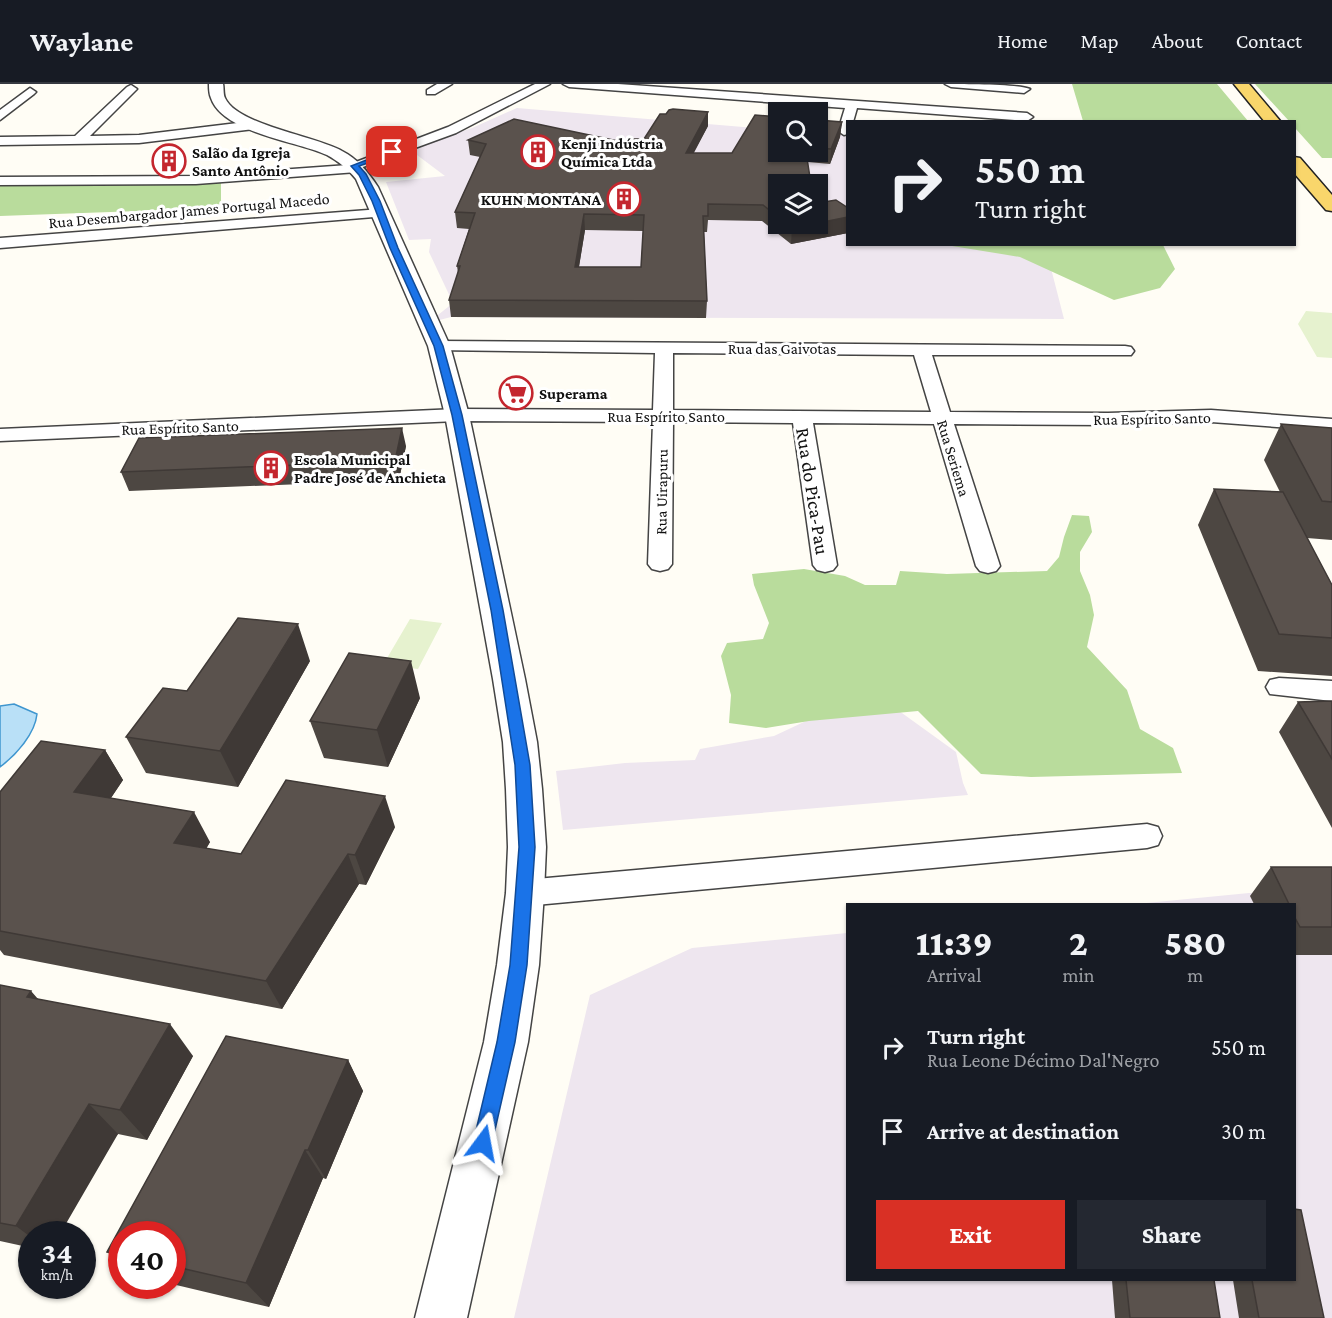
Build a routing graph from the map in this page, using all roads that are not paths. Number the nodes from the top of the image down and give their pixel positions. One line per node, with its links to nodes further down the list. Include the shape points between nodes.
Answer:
1 (216, 84): 21 (street, via 219,104)
2 (446, 84): 11 (street)
3 (544, 84): 28 (street, via 452,130)
4 (569, 84): 12 (street, via 683,98)
5 (776, 84): 12 (street)
6 (951, 84): 13 (street)
7 (1229, 84): 19 (main road)
8 (1240, 84): 20 (main road)
9 (131, 89): 24 (street)
10 (30, 92): 16 (street)
11 (431, 92)
12 (768, 99): 14 (street); 15 (street)
13 (1025, 103): 17 (street)
14 (852, 105): 17 (street); 18 (street)
15 (761, 114)
16 (0, 116)
17 (937, 116)
18 (847, 120)
19 (1258, 120)
20 (1272, 120)
21 (254, 124): 24 (street, via 139,139); 28 (street, via 323,147)
22 (846, 124): 23 (street)
23 (844, 131)
24 (77, 141): 25 (street)
25 (2, 143)
26 (1296, 147): 30 (main road)
27 (1296, 164): 31 (main road)
28 (356, 167): 29 (street, via 222,179); 32 (street)
29 (0, 181)
30 (1332, 187)
31 (1332, 206)
32 (381, 213): 33 (street, Rua Desembargador James Portugal Macedo); 34 (street)
33 (0, 243)
34 (439, 346): 35 (street, Rua das Gaivotas); 38 (street)
35 (664, 348): 36 (street, Rua das Gaivotas); 39 (street, Rua Uirapuru)
36 (921, 350): 37 (street, Rua das Gaivotas); 41 (street, Rua Seriema)
37 (1125, 351)
38 (457, 415): 39 (street, Rua Espírito Santo); 43 (street, Rua Espírito Santo); 50 (street, via 520,742 527,847)
39 (662, 416): 40 (street, Rua Espírito Santo); 44 (street, Rua Uirapuru)
40 (802, 417): 41 (street, Rua Espírito Santo); 45 (street, Rua do Pica-Pau)
41 (942, 418): 42 (street, Rua Espírito Santo, via 1211,416); 46 (street, Rua Seriema)
42 (1332, 425)
43 (0, 435)
44 (660, 564)
45 (825, 565)
46 (988, 566)
47 (1279, 687): 48 (street)
48 (1332, 691)
49 (1147, 836): 50 (street)
50 (525, 893): 51 (street, via 506,1042)
51 (441, 1318)

